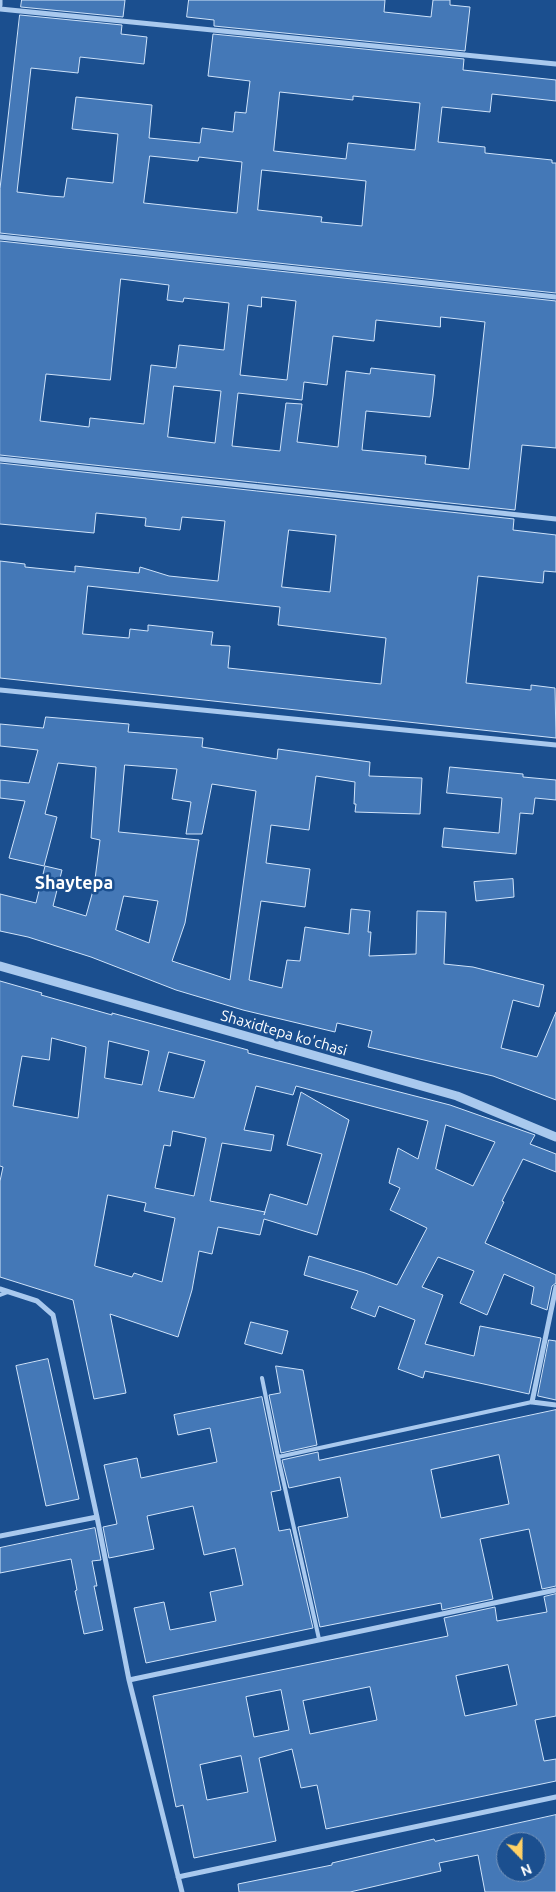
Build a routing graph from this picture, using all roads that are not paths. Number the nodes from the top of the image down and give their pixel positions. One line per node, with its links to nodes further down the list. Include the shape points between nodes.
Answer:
1 (0, 0): 2 (street)
2 (0, 5)
3 (0, 9): 4 (street)
4 (556, 64)
5 (0, 236): 6 (street)
6 (556, 297)
7 (0, 459): 8 (street)
8 (556, 519)
9 (0, 690): 10 (street)
10 (556, 745)
11 (0, 966): 12 (street, Shaxidtepa ko'chasi, via 457,1096)
12 (556, 1137)
13 (556, 1287): 18 (street)
14 (0, 1289): 15 (street)
15 (8, 1292): 16 (lane); 21 (street, via 37,1301 53,1314)
16 (0, 1295)
17 (262, 1378): 20 (lane)
18 (532, 1402): 19 (street); 20 (lane)
19 (556, 1405)
20 (278, 1457): 24 (lane)
21 (97, 1517): 22 (street); 25 (street)
22 (0, 1536)
23 (556, 1590): 24 (street)
24 (318, 1639): 25 (street)
25 (129, 1680): 27 (street)
26 (556, 1797): 27 (street)
27 (178, 1877): 28 (street)
28 (182, 1892)

